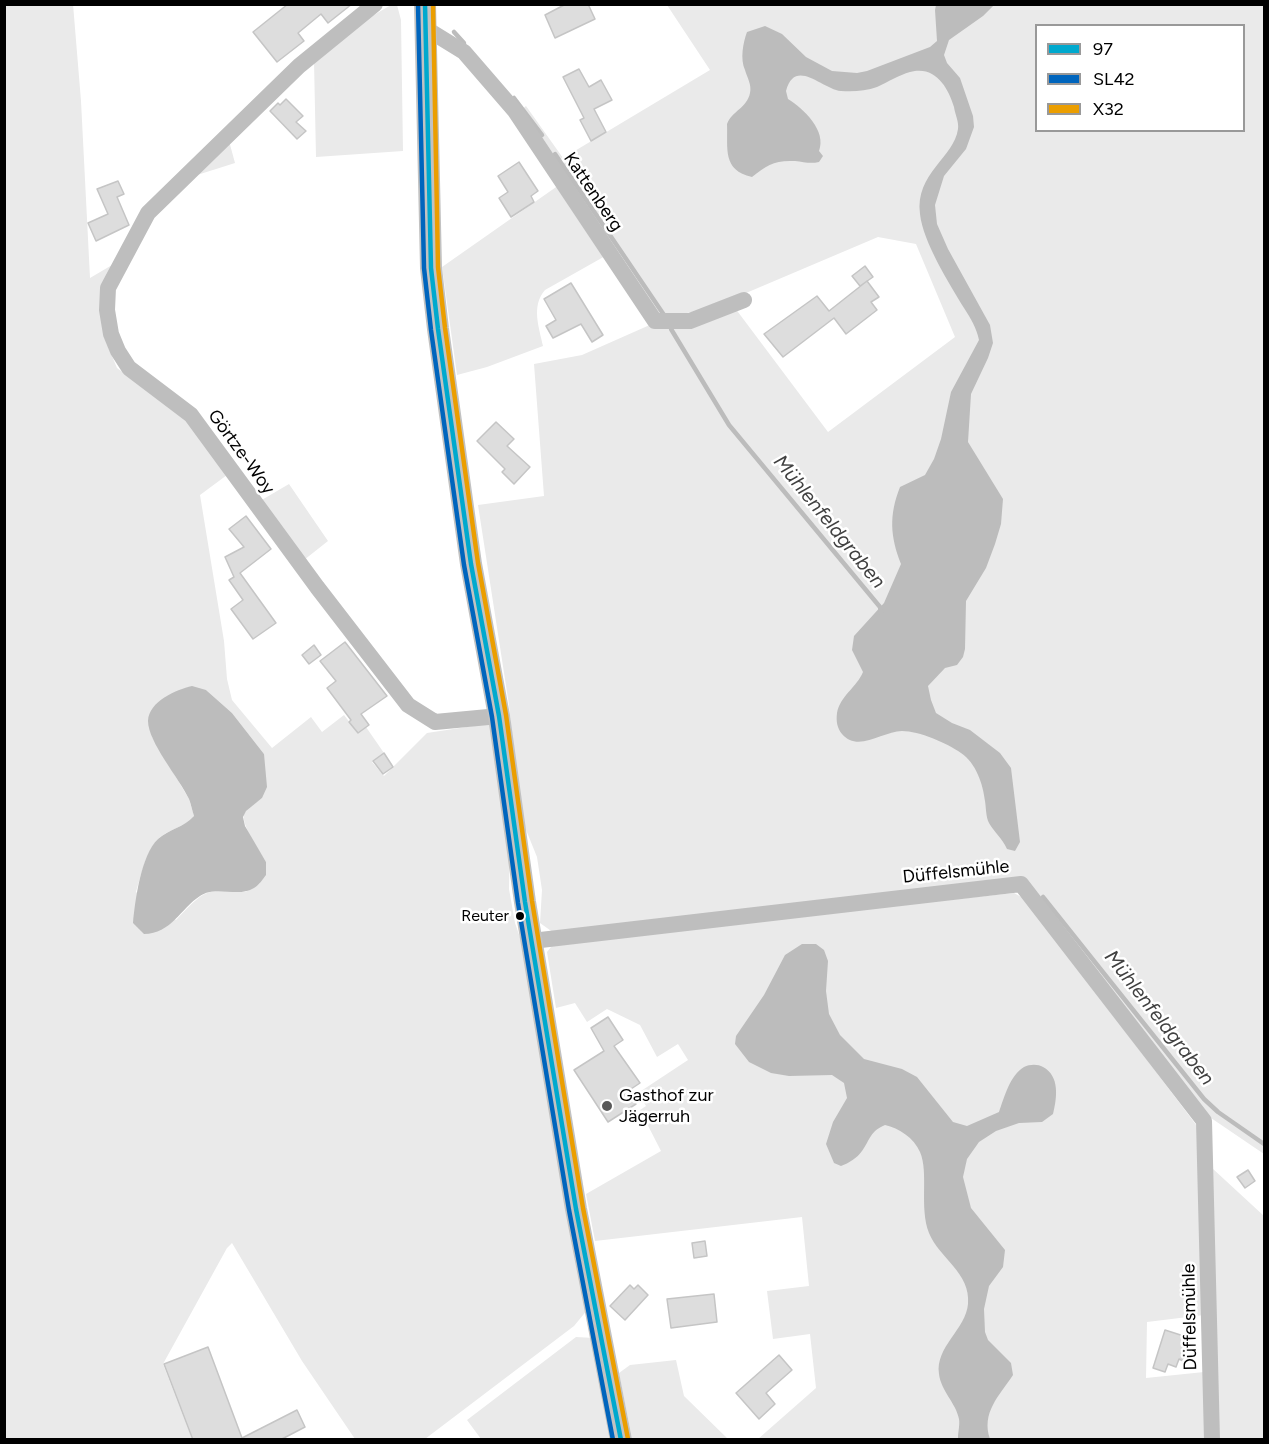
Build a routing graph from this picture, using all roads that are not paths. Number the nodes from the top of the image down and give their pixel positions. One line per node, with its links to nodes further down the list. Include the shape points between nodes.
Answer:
1 (375, 4): 5 (street, Görtze-Woy, via 299,66 148,213 108,288 111,334 129,368 191,415 408,705 435,722)
2 (425, 4): 3 (main road)
3 (425, 28): 4 (street, Kattenberg, via 464,52 515,111 656,321 690,321); 5 (main road, via 432,278 471,564)
4 (744, 300)
5 (499, 716): 6 (main road)
6 (532, 941): 7 (main road, via 576,1209); 8 (street, Düffelsmühle, via 1021,884 1204,1121)
7 (621, 1440)
8 (1212, 1440)

